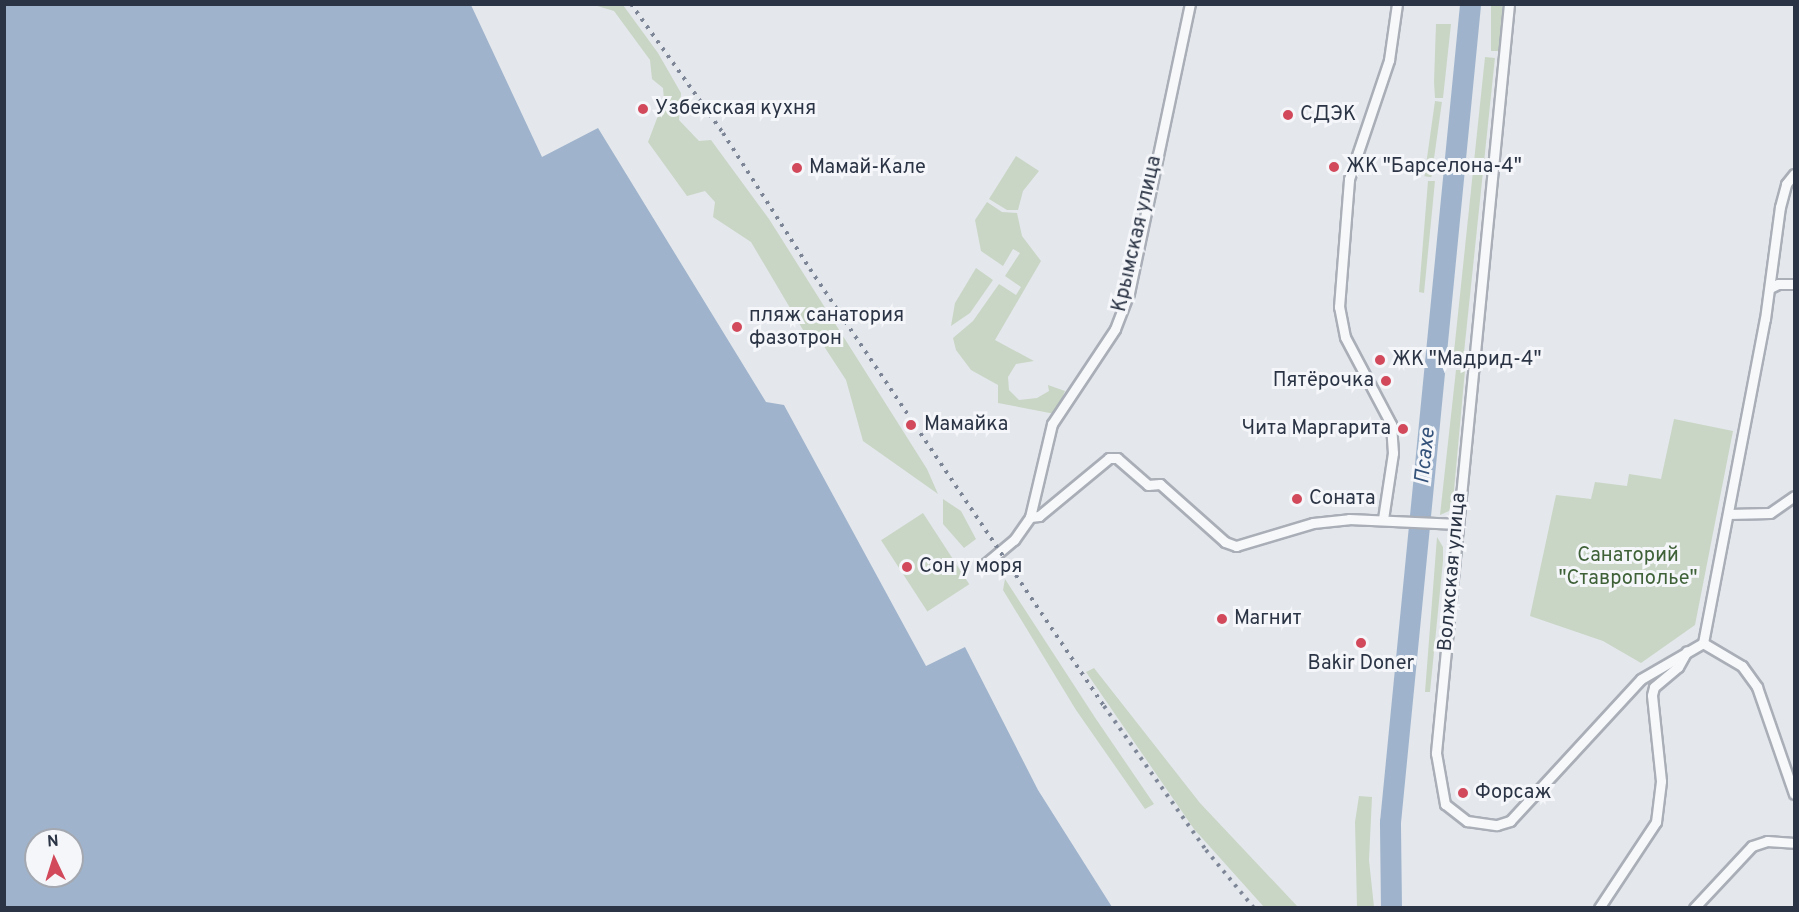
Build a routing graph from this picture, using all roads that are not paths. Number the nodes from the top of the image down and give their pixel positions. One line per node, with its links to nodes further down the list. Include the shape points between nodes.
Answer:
1 (1190, 4): 9 (street, Крымская улица, via 1129,293 1115,329 1052,424)
2 (1397, 4): 10 (street, via 1389,60 1349,179 1339,307 1345,337 1391,424 1392,453)
3 (1509, 4): 11 (street, Волжская улица)
4 (1794, 174): 6 (street, via 1786,184 1780,207)
5 (1794, 284): 6 (street)
6 (1770, 288): 8 (street)
7 (1794, 496): 8 (street, via 1770,513)
8 (1728, 514): 13 (street)
9 (1030, 517): 10 (street, Крымская улица, via 1039,516 1109,458 1117,458 1148,485 1160,484 1226,542 1236,546 1313,523); 12 (street, Крымская улица, via 1014,540)
10 (1383, 519): 11 (street, Крымская улица)
11 (1458, 524): 14 (street, Волжская улица, via 1436,753 1440,789 1453,813 1484,824 1510,821 1641,679)
12 (985, 564)
13 (1703, 643): 14 (street, Волжская улица); 15 (street, via 1742,666 1756,687)
14 (1687, 651): 17 (street, via 1678,667 1654,687 1652,695 1661,781 1656,822)
15 (1794, 794)
16 (1794, 843): 18 (street, via 1767,840 1752,846)
17 (1599, 908)
18 (1694, 908)

